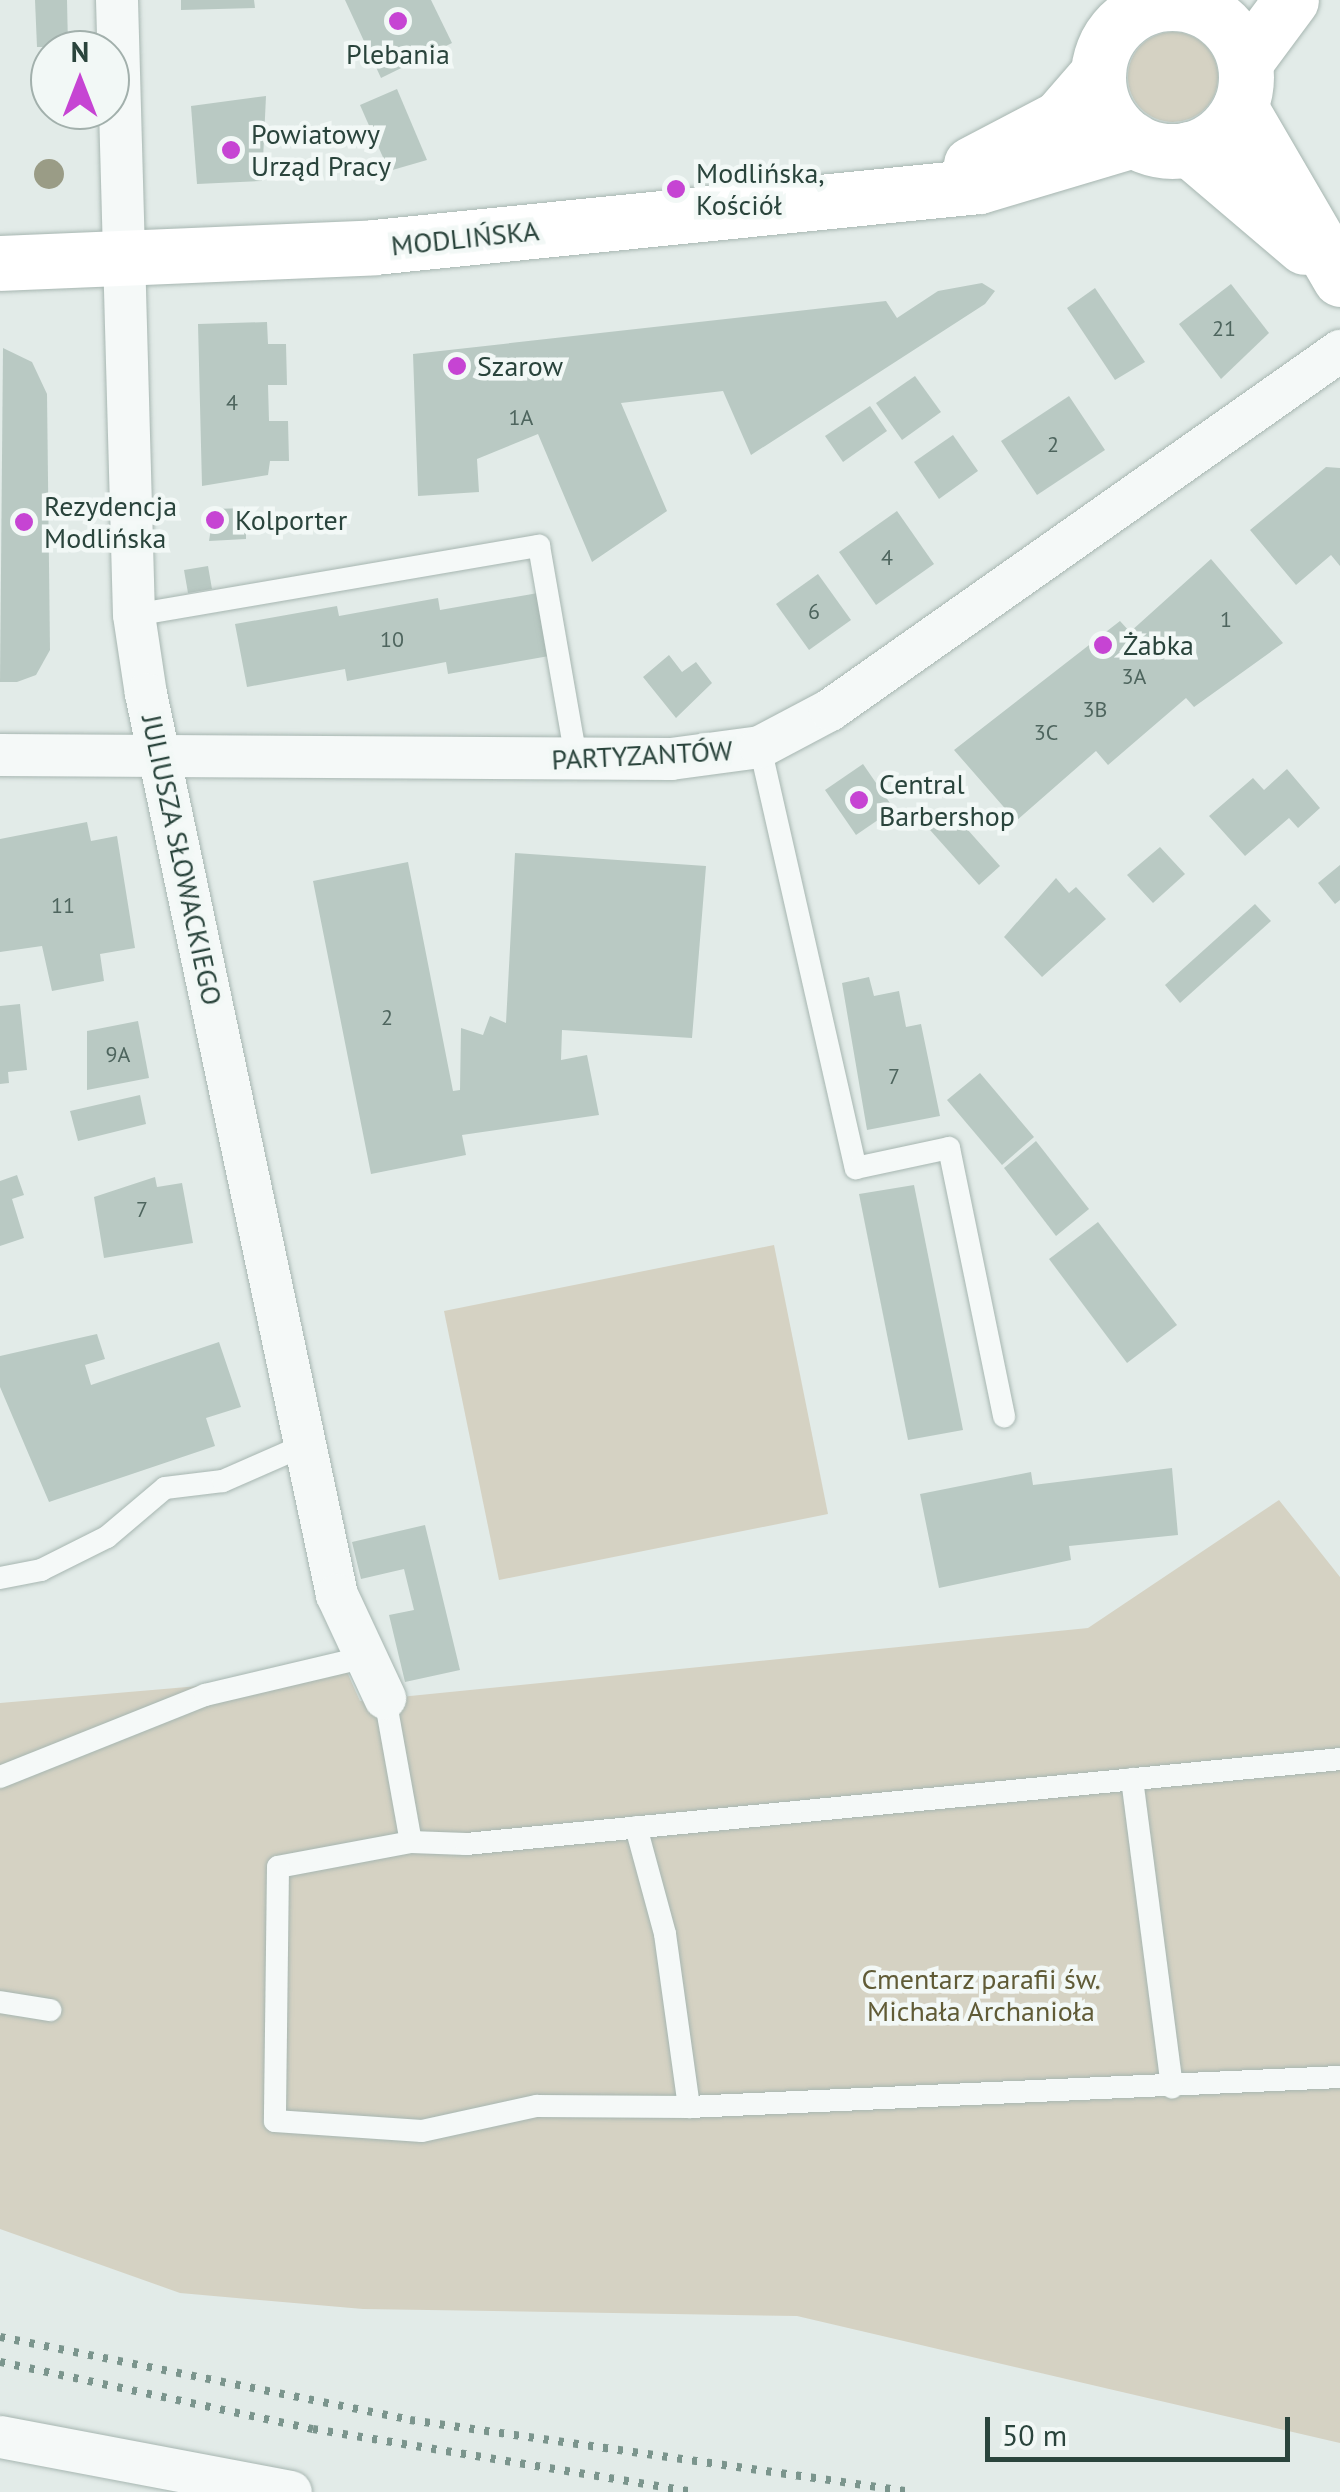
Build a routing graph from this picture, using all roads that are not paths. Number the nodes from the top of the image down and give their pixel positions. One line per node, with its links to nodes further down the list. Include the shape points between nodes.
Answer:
1 (117, 0): 10 (street, JULIUSZA SŁOWACKIEGO)
2 (1080, 0): 5 (main road)
3 (1290, 0): 6 (main road)
4 (1183, 3): 5 (main road, via 1124,20); 6 (main road, via 1230,30)
5 (1100, 63): 7 (main road, via 1107,111); 9 (main road, MODLIŃSKA, via 1083,98 1042,130)
6 (1243, 85): 8 (main road, via 1224,131); 12 (main road)
7 (1133, 140): 8 (main road); 9 (main road, MODLIŃSKA, via 979,186)
8 (1189, 149): 12 (main road)
9 (929, 186): 10 (main road, MODLIŃSKA, via 374,247)
10 (123, 262): 11 (main road, MODLIŃSKA); 14 (street, JULIUSZA SŁOWACKIEGO)
11 (0, 264)
12 (1338, 277)
13 (1340, 351): 15 (street, PARTYZANTÓW, via 830,710)
14 (134, 615): 17 (street, JULIUSZA SŁOWACKIEGO); 18 (lane, via 539,546)
15 (760, 747): 18 (street, PARTYZANTÓW, via 671,759); 19 (lane, via 856,1168 950,1148)
16 (0, 755): 17 (street, PARTYZANTÓW)
17 (161, 756): 18 (street, PARTYZANTÓW); 20 (street, JULIUSZA SŁOWACKIEGO)
18 (576, 759)
19 (1004, 1416)
20 (305, 1445): 21 (lane, via 223,1480 165,1488 107,1537 41,1570); 22 (street, JULIUSZA SŁOWACKIEGO, via 337,1595)
21 (0, 1578)
22 (366, 1657): 23 (street, JULIUSZA SŁOWACKIEGO); 25 (lane, via 204,1695)
23 (385, 1698): 28 (lane)
24 (1340, 1759): 26 (lane)
25 (0, 1777)
26 (1132, 1778): 27 (lane); 32 (lane)
27 (636, 1827): 28 (lane); 33 (lane, via 665,1934)
28 (411, 1842): 33 (lane, via 278,1867 274,2121 422,2132 538,2106)
29 (0, 2002): 30 (lane)
30 (50, 2010)
31 (1340, 2077): 32 (lane)
32 (1172, 2087): 33 (lane)
33 (689, 2107)
34 (0, 2437): 35 (street)
35 (291, 2492)

